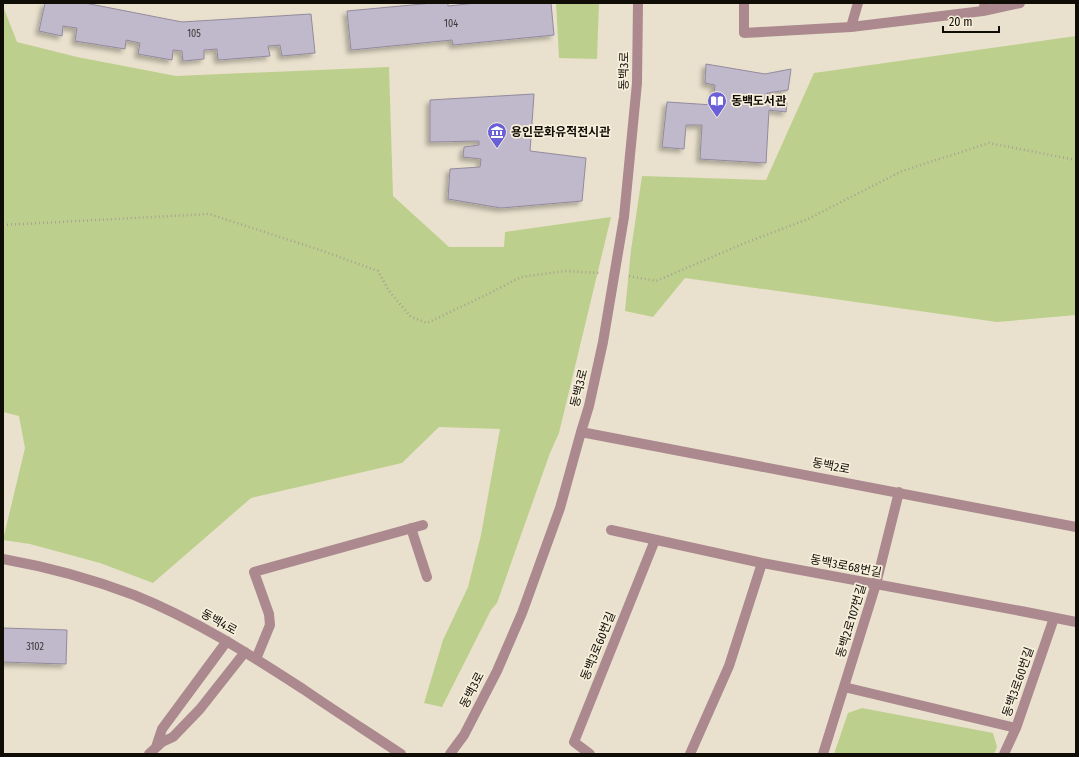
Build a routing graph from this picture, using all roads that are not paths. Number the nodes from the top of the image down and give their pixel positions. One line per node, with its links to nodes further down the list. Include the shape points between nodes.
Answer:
1 (638, 3): 7 (street, 동백3로, via 637,83 624,217 603,342 589,406)
2 (744, 3): 6 (street, via 744,33)
3 (858, 3): 6 (street)
4 (1020, 3): 5 (street)
5 (984, 7): 6 (street)
6 (851, 27)
7 (580, 432): 8 (street, 동백2로); 27 (street, 동백3로, via 560,508 522,613 468,729)
8 (899, 492): 10 (street, 동백2로); 17 (street, 동백2로107번길)
9 (423, 525): 11 (street)
10 (1076, 527)
11 (410, 528): 16 (street); 22 (street, via 254,572 269,614 270,625)
12 (611, 530): 13 (street, 동백3로68번길)
13 (655, 540): 15 (street, 동백3로68번길); 28 (street, 동백3로60번길, via 574,742)
14 (3, 559): 20 (street, 동백4로, via 90,580 135,596)
15 (762, 563): 17 (street, 동백3로68번길); 29 (street, via 729,666)
16 (427, 577)
17 (876, 584): 18 (street, 동백3로68번길); 23 (street, 동백2로107번길)
18 (1054, 618): 19 (street, 동백3로68번길); 24 (street, 동백3로60번길)
19 (1076, 622)
20 (227, 641): 21 (street, 동백4로); 25 (street, via 162,729)
21 (245, 652): 22 (street, 동백4로); 25 (street, via 200,709 173,737 162,742)
22 (256, 659): 26 (street, 동백4로)
23 (844, 687): 24 (street); 30 (street, 동백2로107번길)
24 (1016, 728): 31 (street, 동백3로60번길)
25 (152, 752)
26 (401, 754)
27 (450, 754)
28 (590, 754)
29 (690, 754)
30 (823, 754)
31 (1004, 754)

